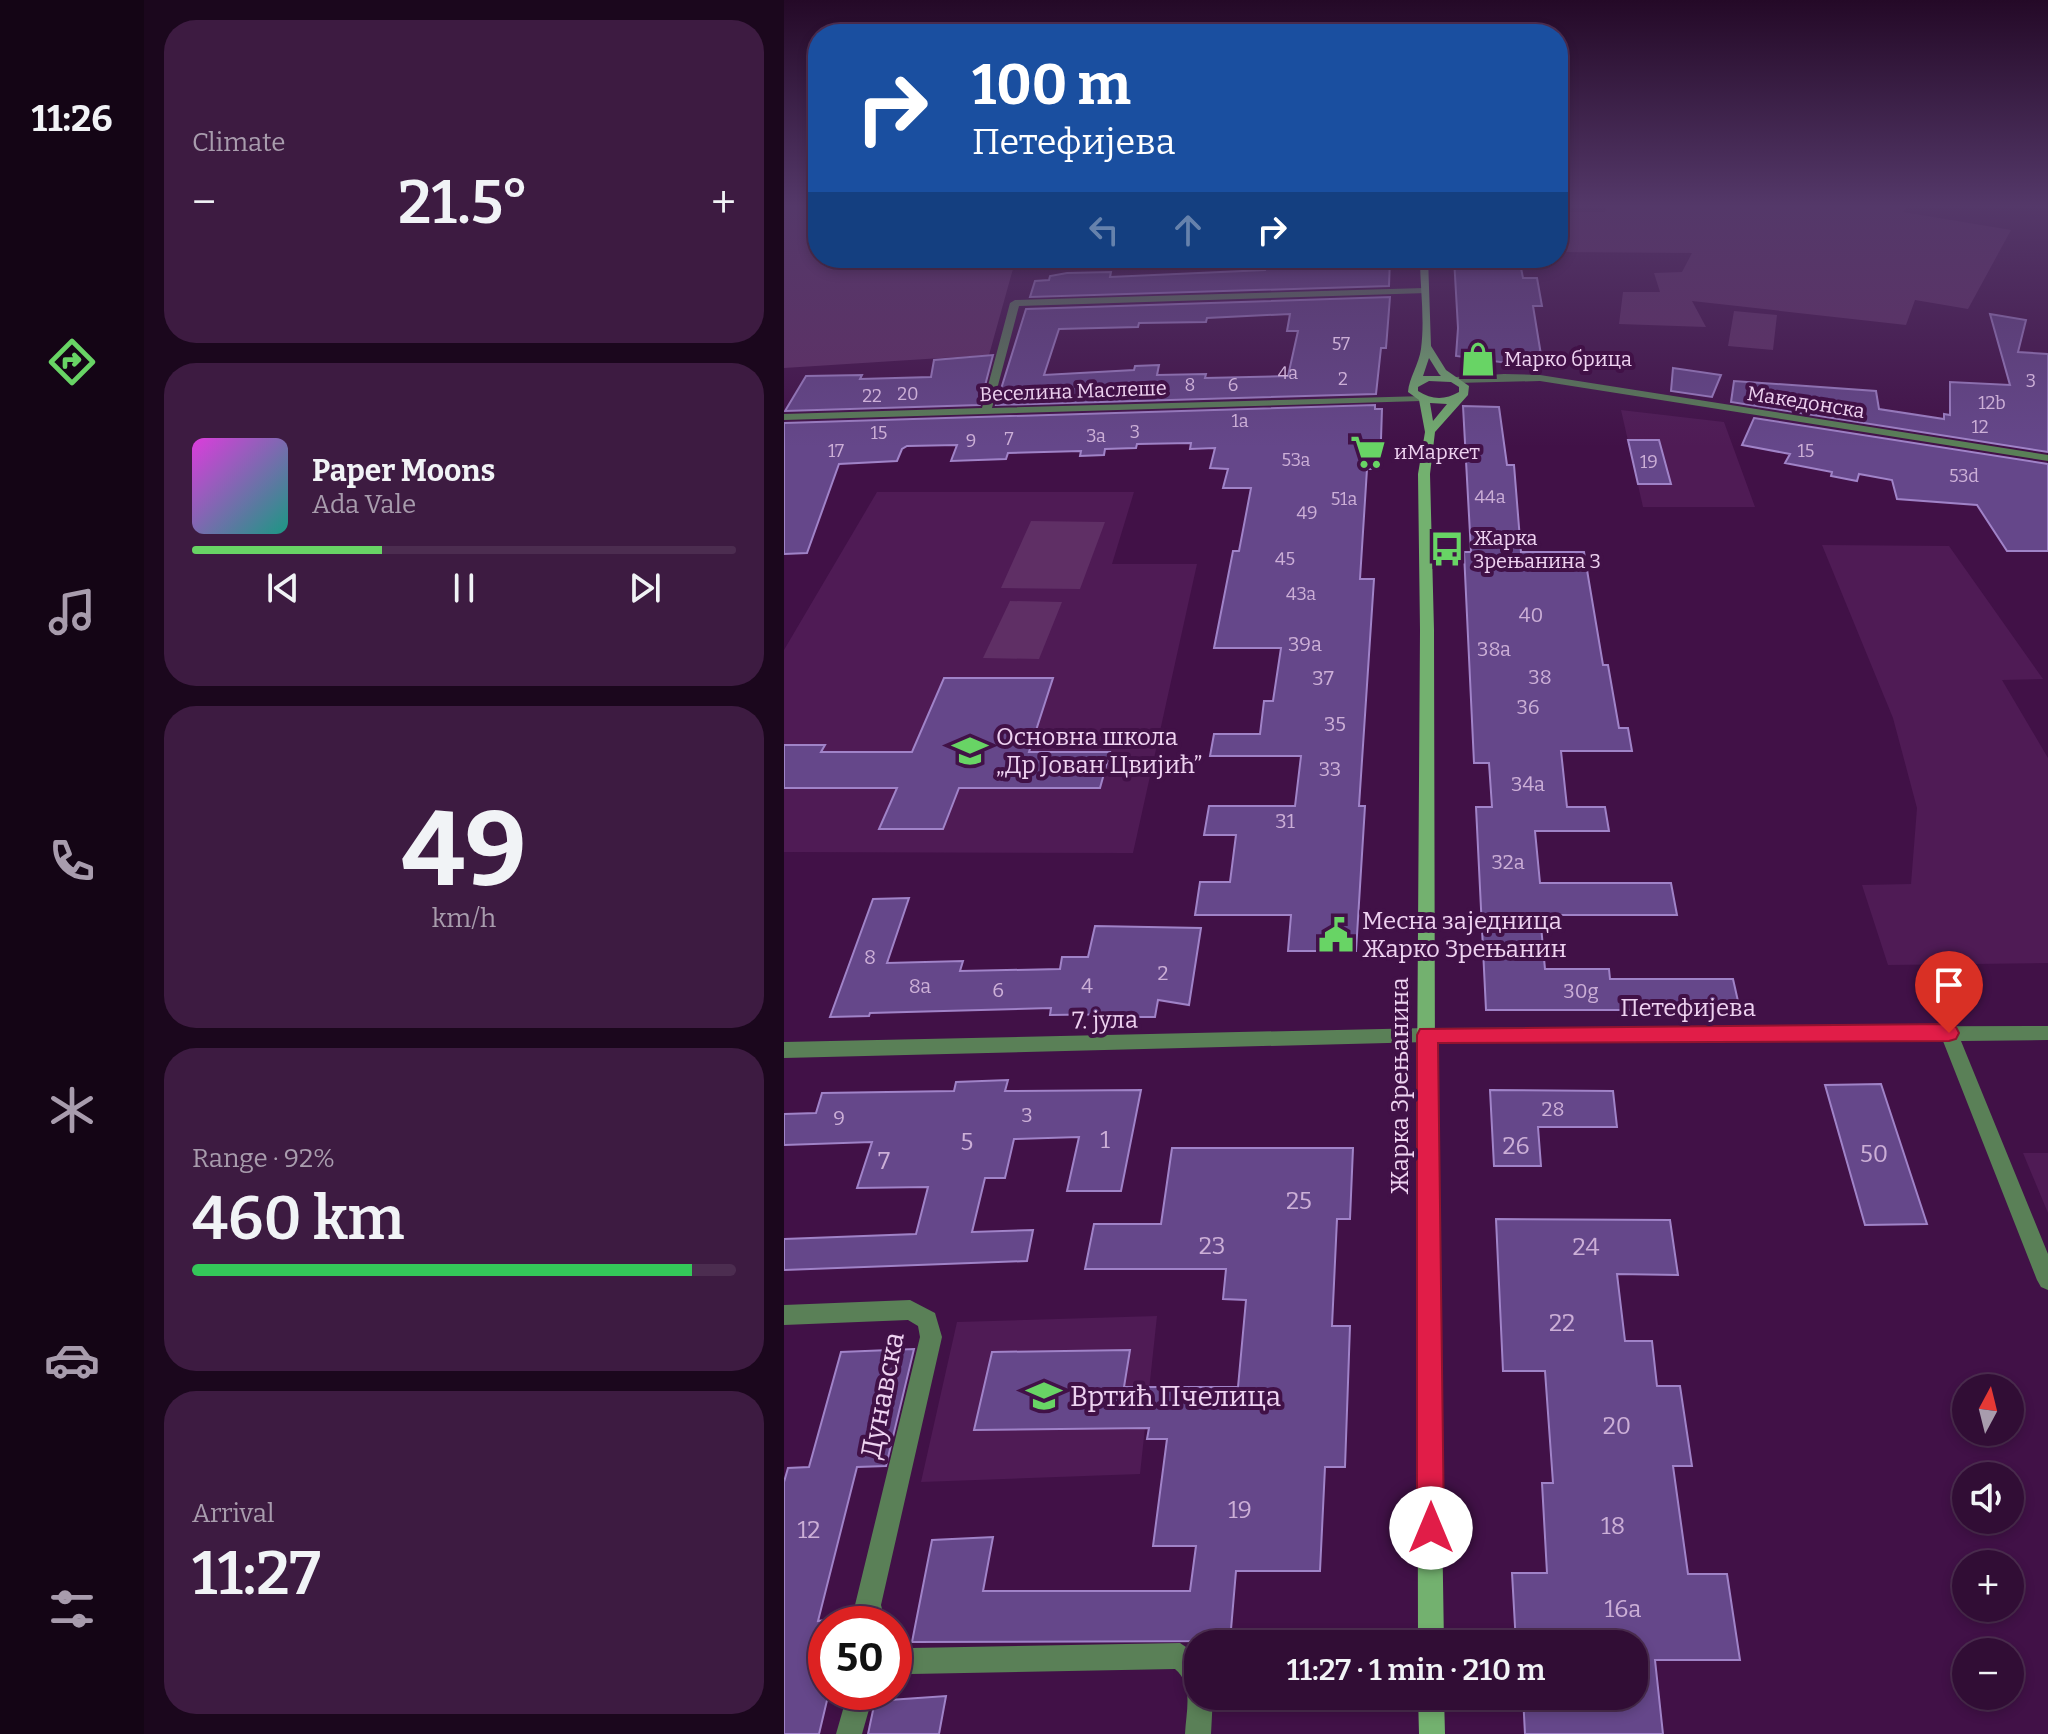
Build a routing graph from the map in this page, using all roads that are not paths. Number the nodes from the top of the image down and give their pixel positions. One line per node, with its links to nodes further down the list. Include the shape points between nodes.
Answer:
1 (1424, 286): 2 (main road)
2 (1424, 291): 3 (main road); 10 (street, via 1015,303)
3 (1426, 346): 4 (main road, via 1442,372); 6 (main road)
4 (1454, 380): 5 (street, Македонска, via 1517,377); 6 (main road, via 1435,377); 7 (main road, via 1464,386)
5 (1559, 382): 7 (street, Македонска, via 1502,384); 13 (street, Македонска)
6 (1414, 386): 8 (main road); 9 (street, Веселина Маслеше)
7 (1461, 395): 8 (main road); 12 (main road)
8 (1423, 399): 9 (street, Веселина Маслеше); 12 (main road, Жарка Зрењанина)
9 (1364, 400): 10 (street, Веселина Маслеше)
10 (986, 411): 11 (street, Веселина Маслеше)
11 (784, 417)
12 (1430, 432): 16 (main road, Жарка Зрењанина, via 1424,474)
13 (2048, 458)
14 (1949, 1033): 15 (street, Петефијева); 16 (street, Петефијева); 18 (street)
15 (2048, 1033)
16 (1427, 1035): 17 (street, 7. јула); 21 (main road, Жарка Зрењанина)
17 (784, 1050)
18 (2048, 1280)
19 (784, 1315): 20 (street, Дунавска, via 910,1310 927,1320 931,1337)
20 (868, 1606)
21 (1431, 1630)
22 (1184, 1660): 23 (street)
23 (912, 1661)
24 (856, 1710): 27 (street)
25 (1199, 1710): 28 (street)
26 (1431, 1710): 29 (main road)
27 (849, 1734)
28 (1198, 1734)
29 (1432, 1734)

